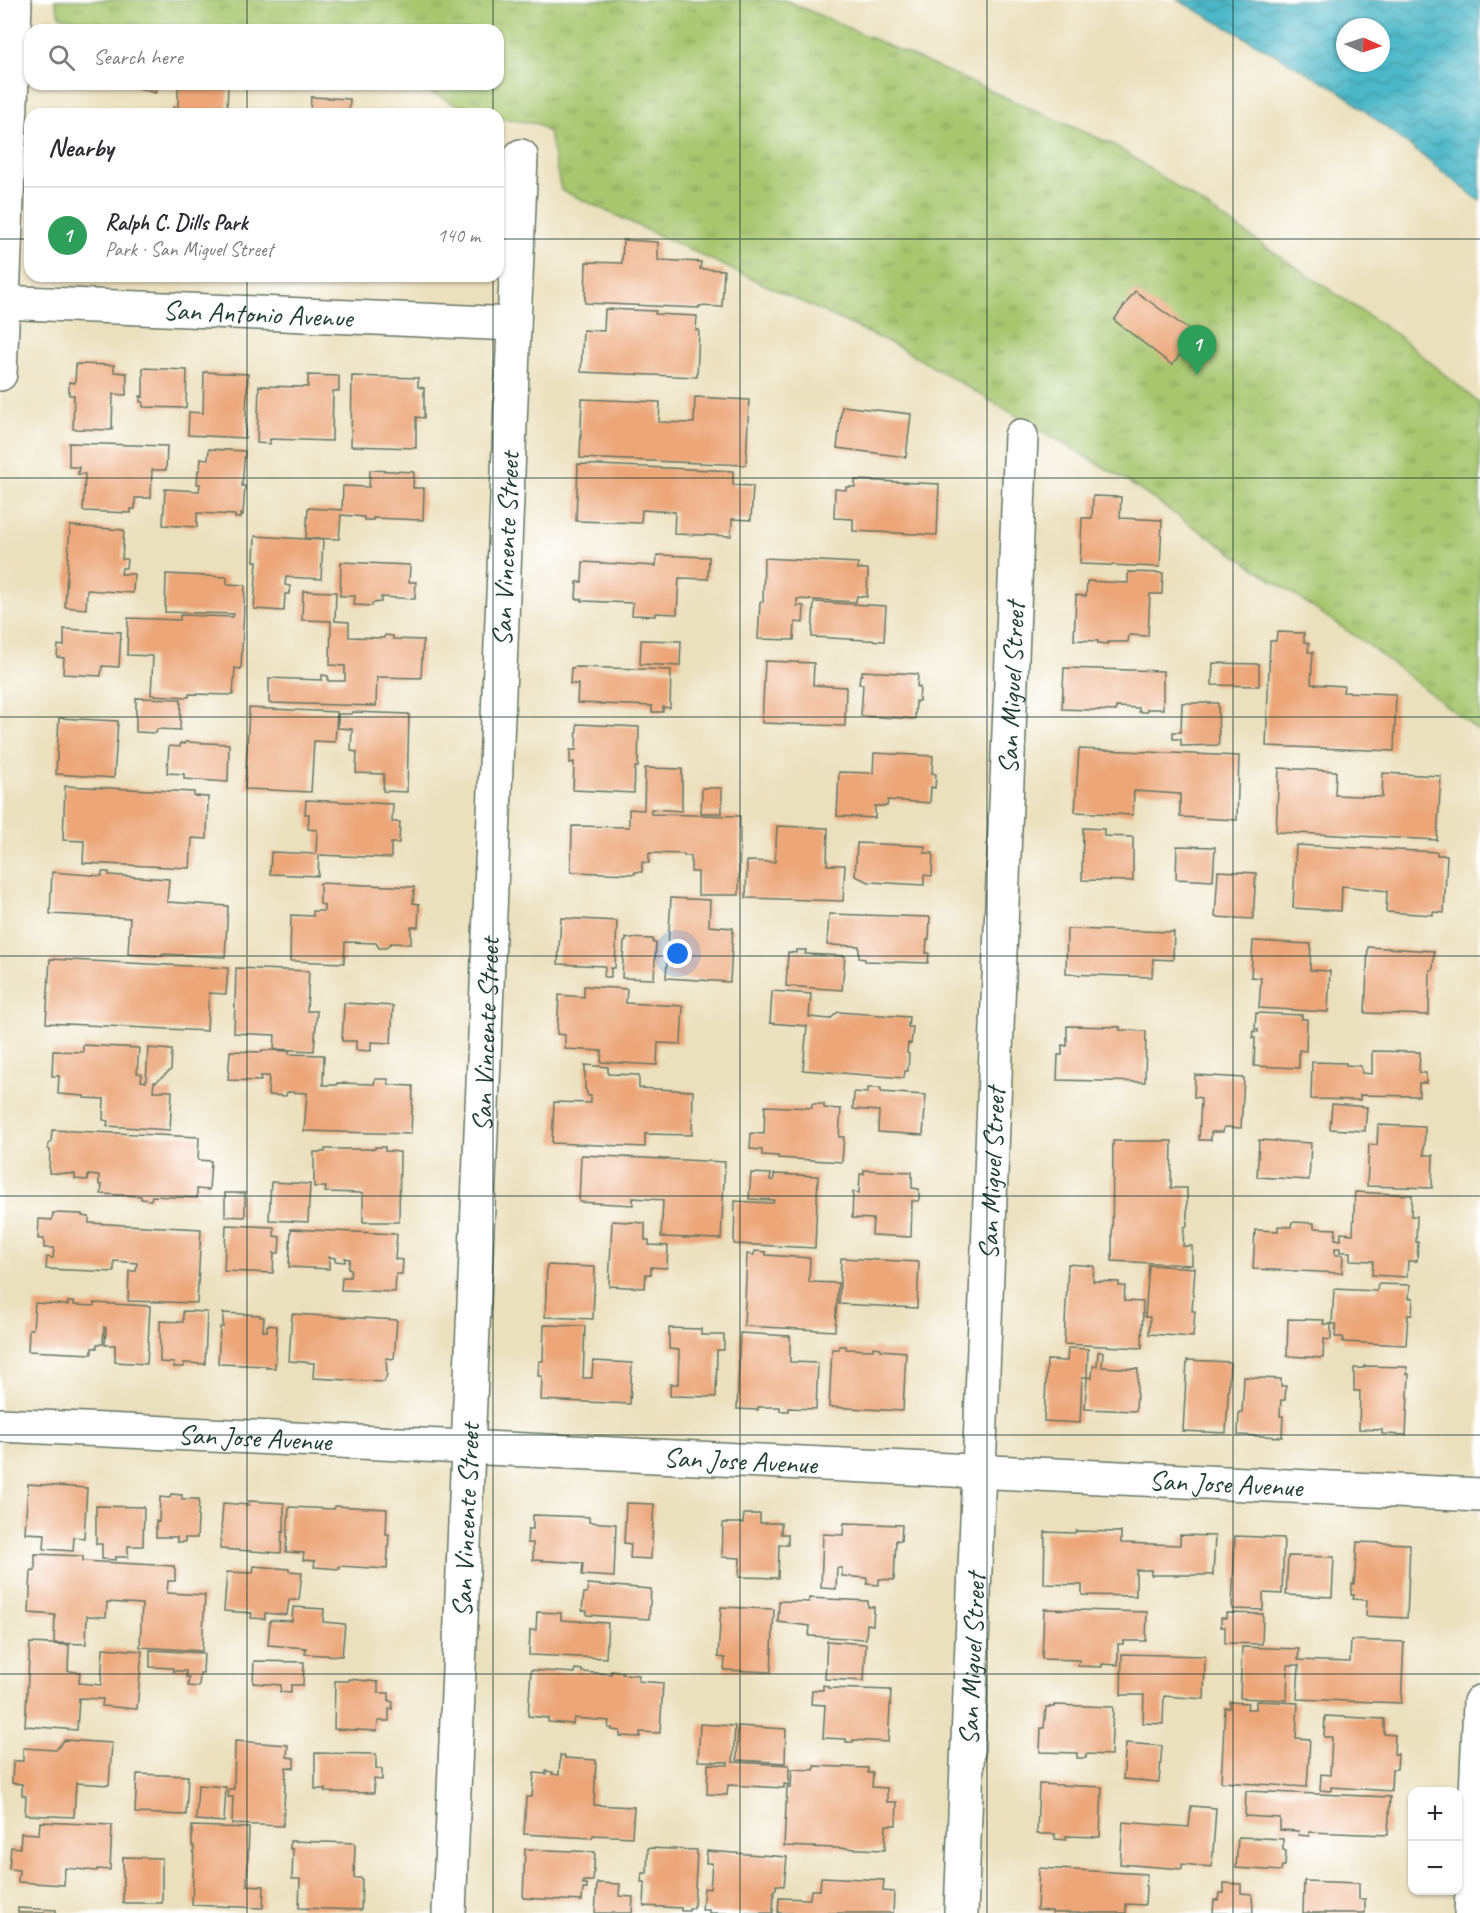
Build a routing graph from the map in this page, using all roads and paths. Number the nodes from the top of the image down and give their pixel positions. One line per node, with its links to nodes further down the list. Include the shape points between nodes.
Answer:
1 (15, 4): 3 (street)
2 (521, 156): 4 (street, San Vincente Street)
3 (2, 302): 4 (street, San Antonio Avenue); 5 (street)
4 (514, 324): 8 (street, San Vincente Street)
5 (0, 374)
6 (1021, 436): 9 (street, San Miguel Street)
7 (0, 1425): 8 (street, San Jose Avenue)
8 (468, 1448): 9 (street, San Jose Avenue); 12 (street, San Vincente Street)
9 (979, 1472): 10 (street, San Jose Avenue); 13 (street, San Miguel Street)
10 (1480, 1496)
11 (1480, 1702): 14 (street)
12 (449, 1913)
13 (961, 1913)
14 (1471, 1913)

